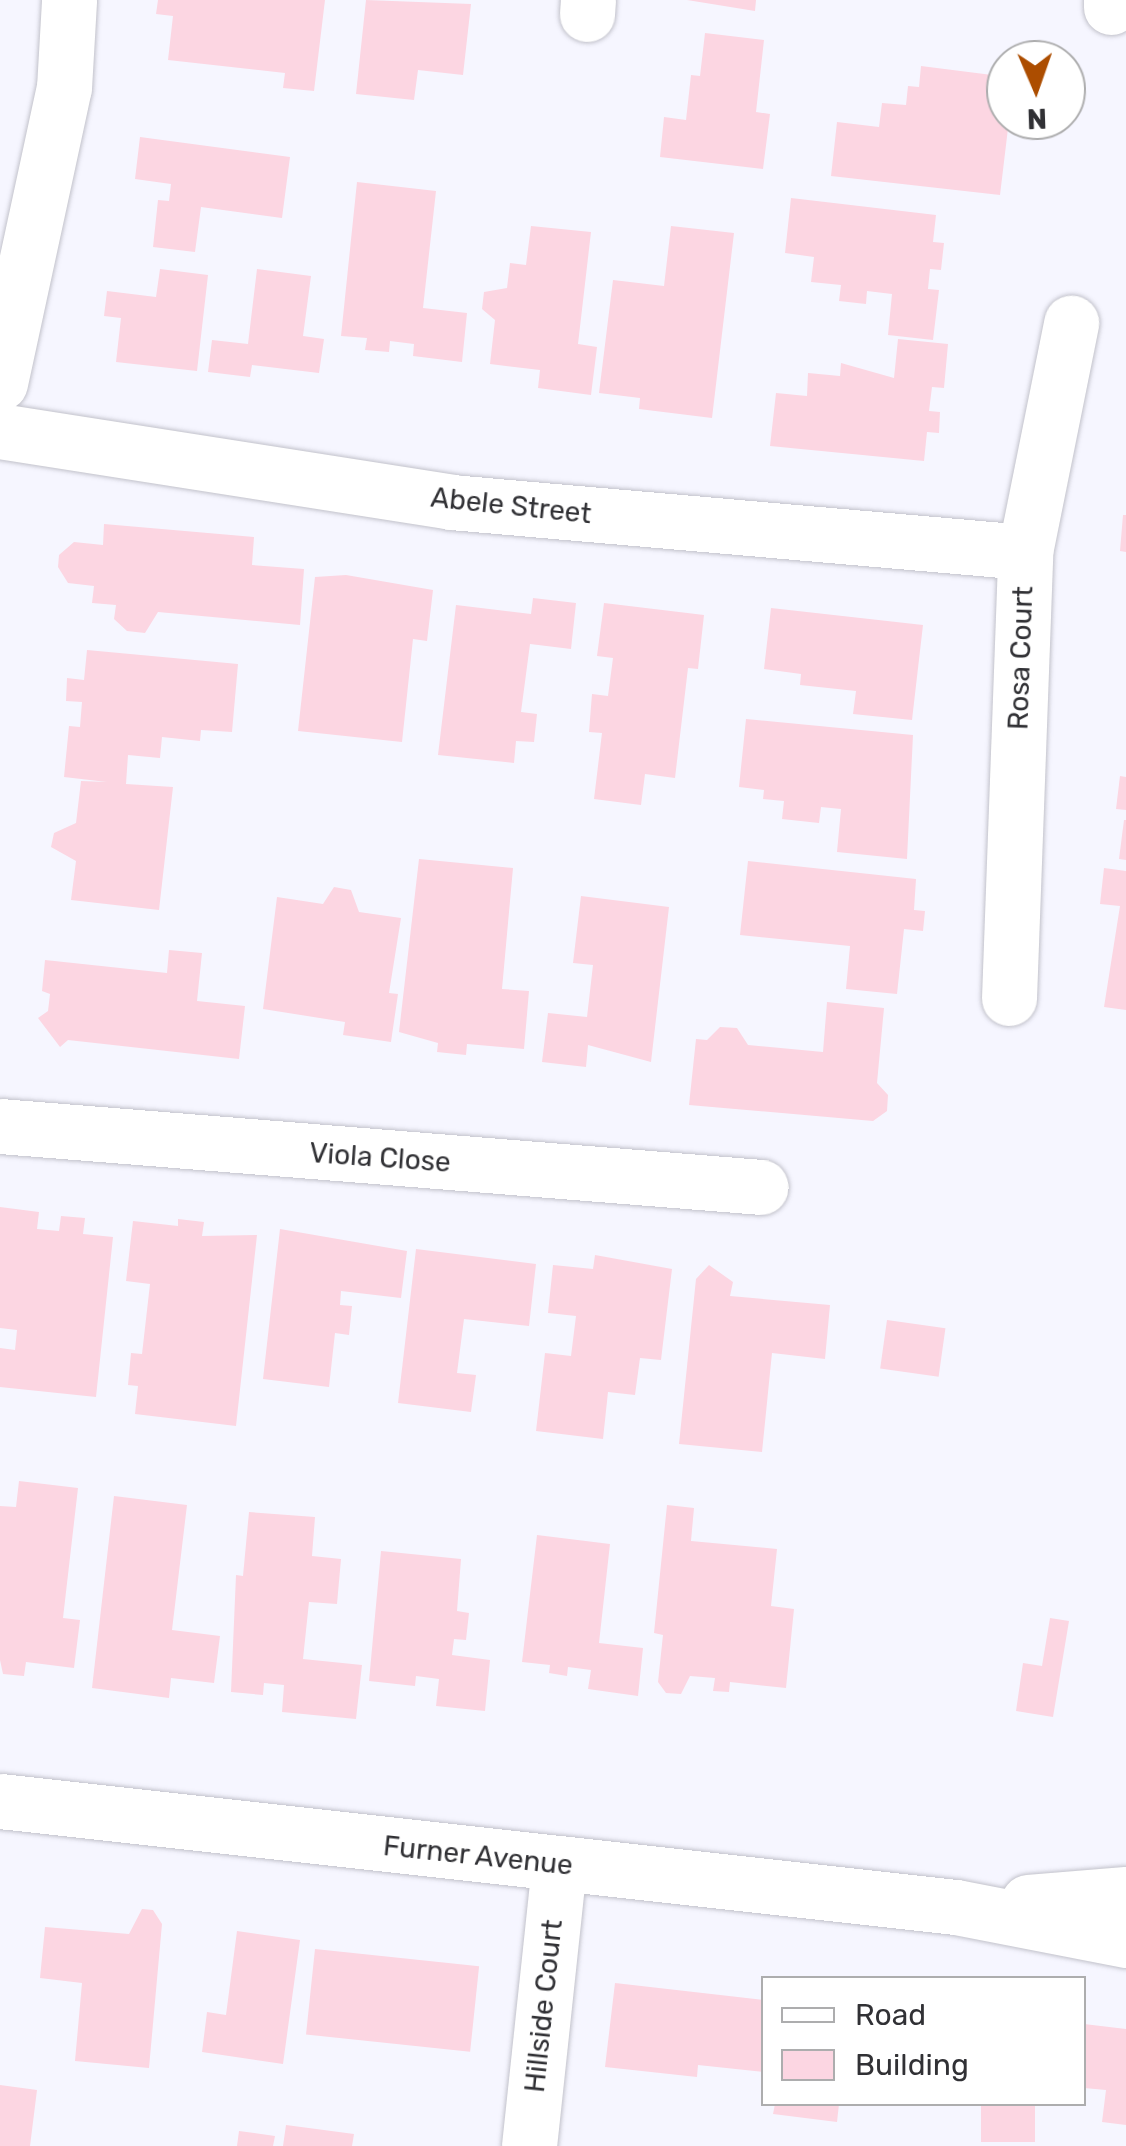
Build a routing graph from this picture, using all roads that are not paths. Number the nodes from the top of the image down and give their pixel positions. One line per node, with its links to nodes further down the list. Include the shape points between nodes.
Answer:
1 (69, 0): 3 (street, via 64,88)
2 (1071, 323): 5 (street, Rosa Court)
3 (0, 383)
4 (0, 431): 5 (street, Abele Street, via 451,502)
5 (1025, 552): 6 (street, Rosa Court)
6 (1009, 998)
7 (0, 1126): 8 (street, Viola Close)
8 (760, 1186)
9 (0, 1801): 10 (street, Furner Avenue)
10 (559, 1866): 12 (street, Furner Avenue); 14 (street, Hillside Court)
11 (1126, 1894): 12 (street, Furner Avenue)
12 (956, 1907): 13 (street, Furner Avenue)
13 (1126, 1940)
14 (529, 2146)

